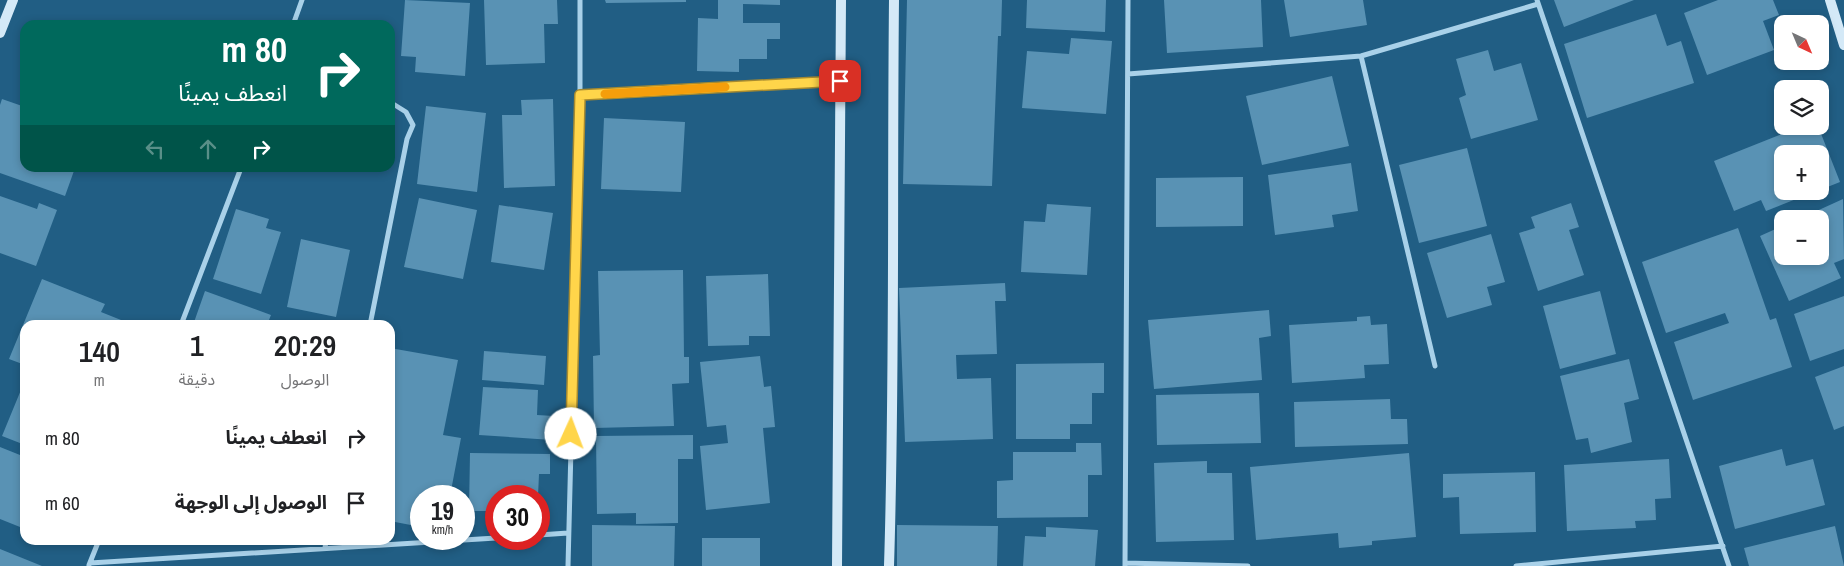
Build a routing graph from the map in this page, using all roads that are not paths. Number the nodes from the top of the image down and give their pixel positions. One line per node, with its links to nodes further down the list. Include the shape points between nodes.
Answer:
1 (12, 0): 10 (street)
2 (302, 0): 9 (street)
3 (580, 0): 15 (street)
4 (840, 0): 14 (street)
5 (894, 0): 34 (street)
6 (1128, 0): 13 (street)
7 (1830, 0): 11 (street)
8 (1537, 2): 12 (street); 28 (street)
9 (295, 20)
10 (0, 33)
11 (1844, 45)
12 (1362, 56): 13 (street); 20 (street)
13 (1128, 74): 30 (street)
14 (840, 81): 15 (street); 33 (street)
15 (580, 95): 21 (street)
16 (395, 105): 19 (street, via 406,112 413,125 407,139)
17 (238, 172): 18 (street)
18 (182, 320)
19 (371, 320)
20 (1435, 366)
21 (568, 533): 22 (street); 32 (street)
22 (550, 534)
23 (485, 539): 24 (street)
24 (395, 544)
25 (97, 545): 31 (street)
26 (325, 545): 29 (street)
27 (376, 545): 29 (street)
28 (1723, 546): 36 (street); 37 (street)
29 (325, 548): 31 (street)
30 (1125, 564): 35 (street)
31 (89, 565)
32 (568, 566)
33 (836, 566)
34 (889, 566)
35 (1248, 566)
36 (1516, 566)
37 (1729, 566)

